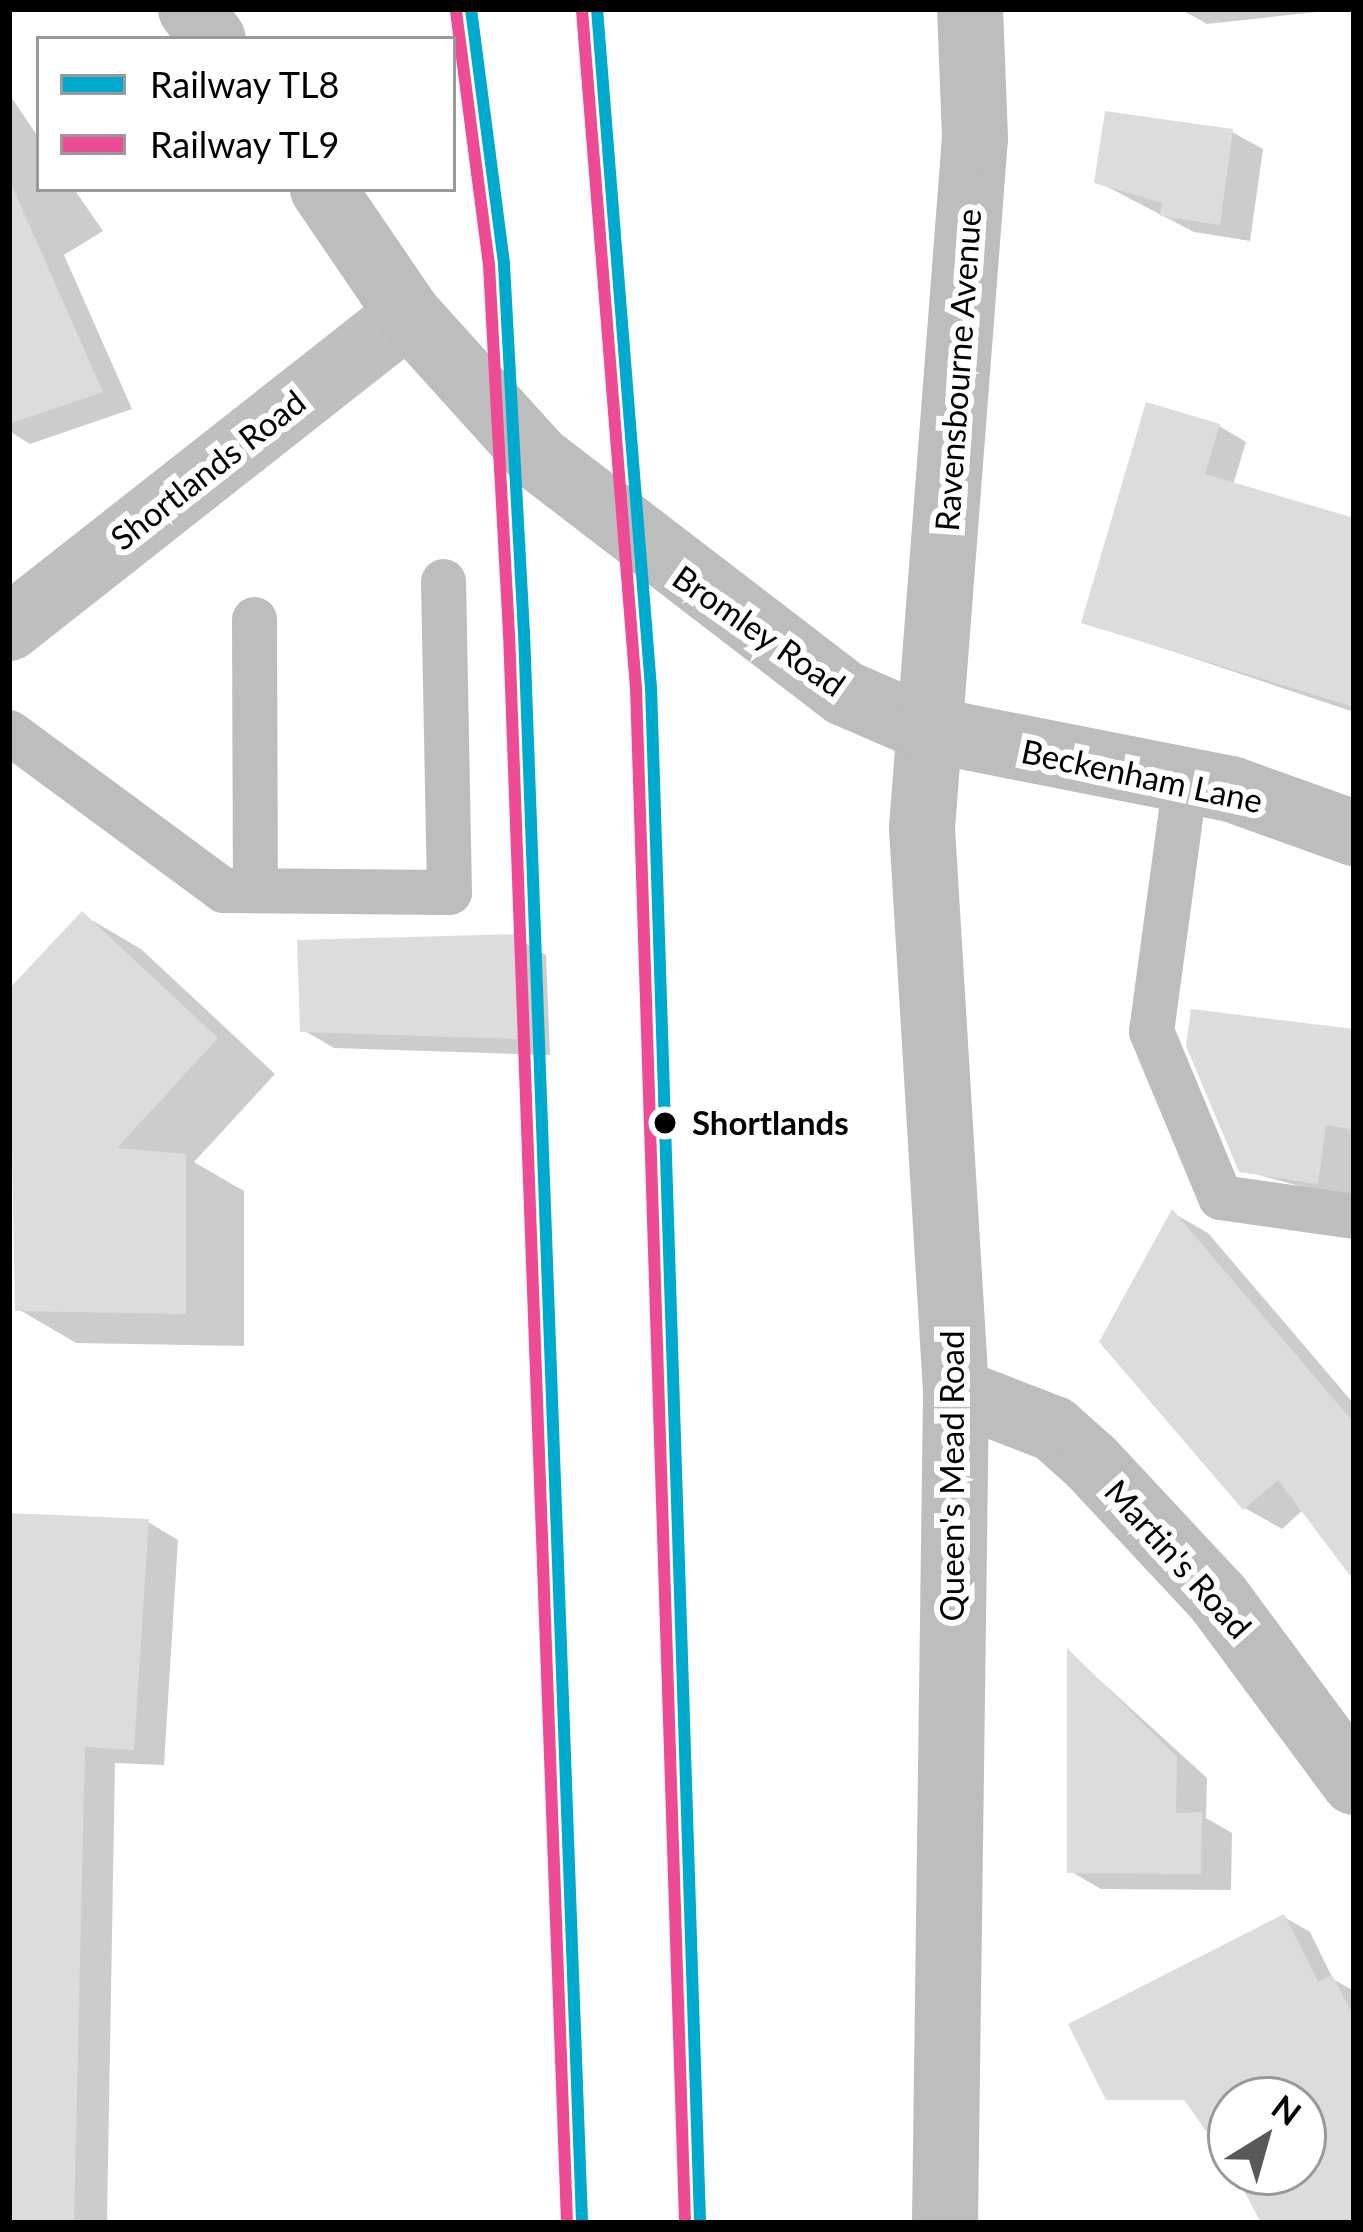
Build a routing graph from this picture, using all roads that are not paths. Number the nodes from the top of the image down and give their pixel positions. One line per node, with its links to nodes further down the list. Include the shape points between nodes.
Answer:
1 (191, 9): 3 (street)
2 (970, 9): 9 (street, Ravensbourne Avenue, via 975,138)
3 (211, 36)
4 (324, 192): 5 (street, Bromley Road)
5 (407, 314): 8 (street, Shortlands Road); 9 (street, Bromley Road, via 592,507 833,686)
6 (443, 581): 13 (lane, via 449,892)
7 (254, 619): 13 (lane)
8 (9, 628)
9 (927, 729): 11 (street, Beckenham Lane); 15 (street, Queen's Mead Road, via 922,828)
10 (9, 732): 13 (lane, via 223,890)
11 (1184, 780): 12 (street, Beckenham Lane); 14 (lane, via 1151,1031 1220,1198)
12 (1354, 833)
13 (255, 890)
14 (1354, 1216)
15 (956, 1391): 16 (street, Martin's Road, via 1054,1429 1092,1463 1218,1598); 17 (street, Queen's Mead Road)
16 (1354, 1782)
17 (945, 2223)

